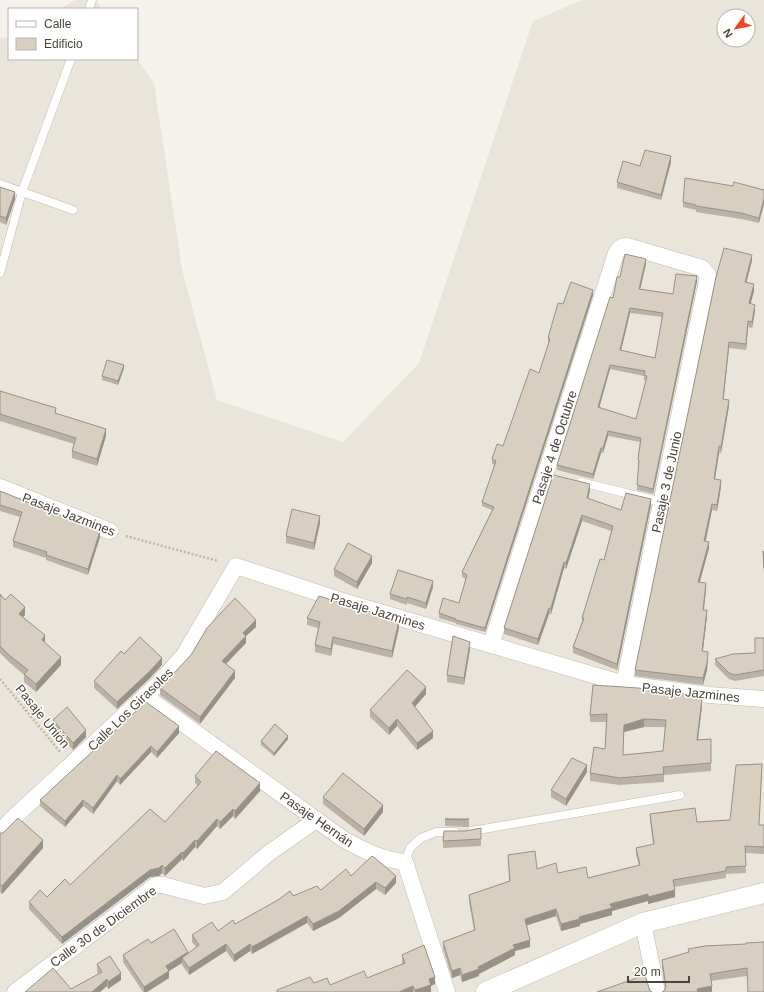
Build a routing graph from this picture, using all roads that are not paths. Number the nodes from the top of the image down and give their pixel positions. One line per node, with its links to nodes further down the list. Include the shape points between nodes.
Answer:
1 (71, 60): 3 (lane)
2 (0, 184): 3 (lane)
3 (22, 192): 4 (lane); 6 (lane)
4 (73, 210)
5 (618, 248): 9 (street, Pasaje 3 de Junio, via 627,246 702,268 708,275); 12 (street, Pasaje 4 de Octubre, via 550,474)
6 (0, 273)
7 (569, 479): 9 (lane)
8 (0, 487): 10 (street, Pasaje Jazmines)
9 (662, 502): 13 (street, Pasaje 3 de Junio)
10 (110, 531)
11 (236, 566): 12 (street, Pasaje Jazmines, via 349,604); 14 (street, Calle Los Girasoles, via 184,655)
12 (492, 645): 13 (street, Pasaje Jazmines)
13 (624, 684): 15 (street, Pasaje Jazmines)
14 (146, 696): 17 (street, Pasaje Hernán); 18 (street, Calle Los Girasoles)
15 (764, 699)
16 (680, 795): 19 (lane, via 464,833 436,832 421,838 410,848)
17 (316, 820): 19 (street, Pasaje Hernán, via 368,853 387,860); 22 (street, Calle 30 de Diciembre, via 269,853 223,892 204,896 156,885)
18 (0, 832)
19 (405, 862): 23 (street)
20 (764, 893): 21 (street)
21 (644, 924): 24 (street); 25 (street)
22 (15, 992)
23 (448, 992)
24 (486, 992)
25 (657, 992)

